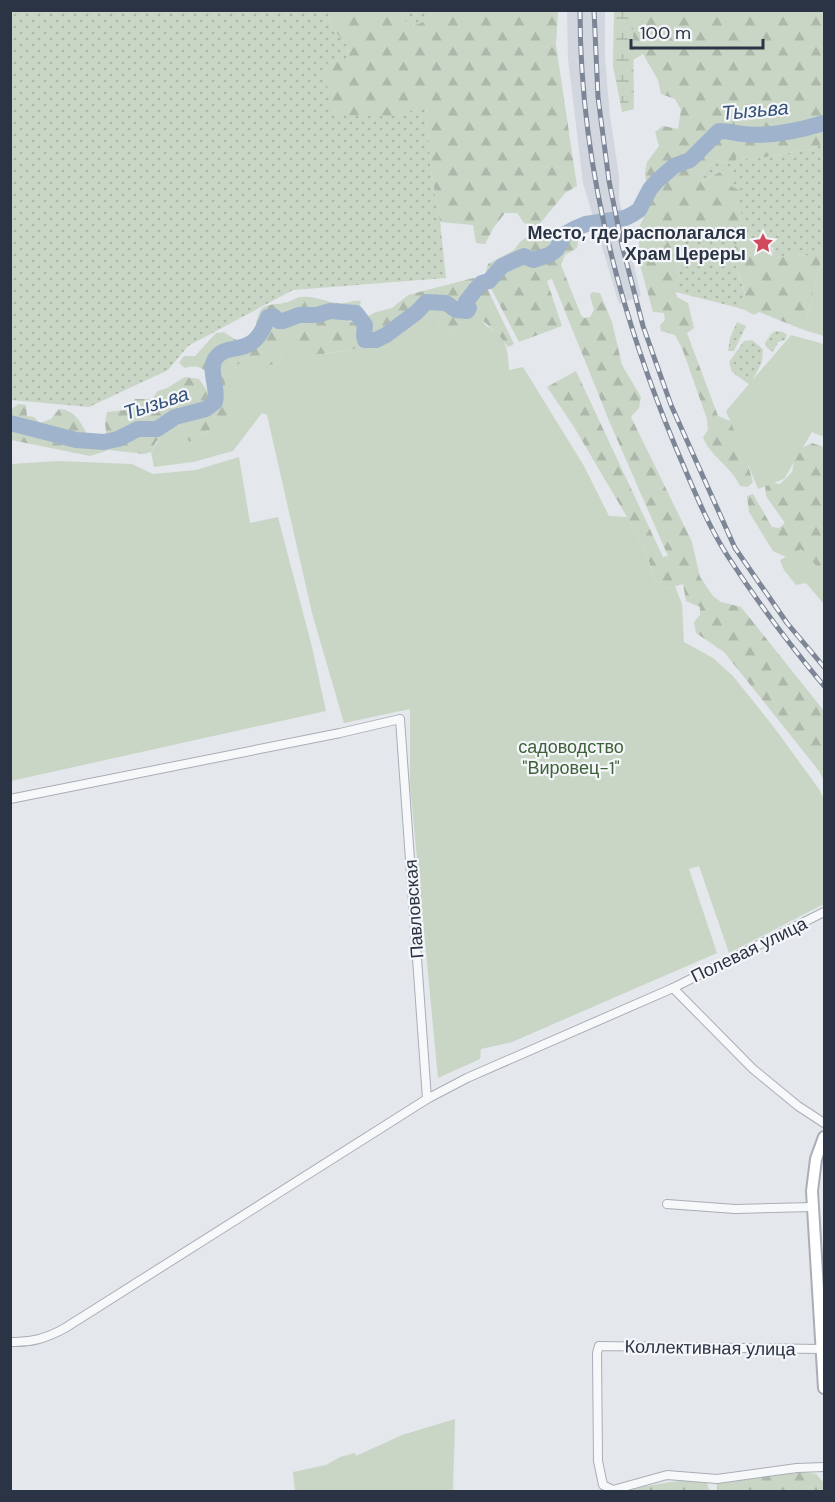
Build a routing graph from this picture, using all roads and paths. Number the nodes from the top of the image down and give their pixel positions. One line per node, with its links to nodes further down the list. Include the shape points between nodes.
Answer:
1 (10, 799): 4 (street, Павловская, via 400,719)
2 (825, 912): 3 (street, Полевая улица)
3 (673, 988): 4 (street, Полевая улица); 5 (street, via 753,1069)
4 (427, 1099): 10 (street, Полевая улица, via 64,1328 36,1341)
5 (825, 1123)
6 (825, 1137): 8 (main road, via 813,1175)
7 (668, 1204): 8 (street, via 735,1209)
8 (812, 1207): 9 (main road)
9 (822, 1323): 11 (main road)
10 (10, 1342)
11 (822, 1349): 12 (main road); 13 (street, Коллективная улица, via 599,1346 598,1461 603,1485 613,1490 667,1476 717,1479)
12 (825, 1388)
13 (825, 1467)

